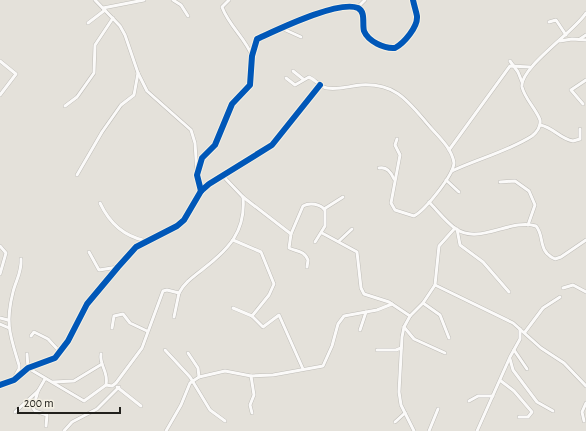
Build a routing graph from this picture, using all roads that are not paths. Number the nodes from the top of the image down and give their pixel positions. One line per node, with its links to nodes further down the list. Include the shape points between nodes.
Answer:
1 (95, 0): 8 (street)
2 (144, 0): 8 (street)
3 (173, 0): 10 (street, via 181,5)
4 (229, 0): 21 (street, via 222,7)
5 (365, 0): 7 (street)
6 (413, 0): 7 (street, via 416,23 400,44 392,48 380,45 368,37 364,29 362,12)
7 (357, 8): 14 (street, via 332,8)
8 (104, 9): 11 (street); 12 (street)
9 (586, 13): 15 (street)
10 (188, 16)
11 (113, 18): 28 (street, via 125,35); 36 (street, via 95,45 94,74 77,97)
12 (88, 22)
13 (549, 22): 15 (street, via 556,20)
14 (281, 28): 17 (street); 21 (street, via 256,39)
15 (566, 35): 20 (street)
16 (586, 35): 18 (street)
17 (301, 37)
18 (580, 39): 19 (street); 20 (street)
19 (586, 40)
20 (560, 41): 26 (street)
21 (252, 56): 44 (street, via 250,85 232,104 212,150 202,158)
22 (1, 62): 25 (street); 34 (street, via 16,74)
23 (510, 62): 24 (street)
24 (514, 66): 26 (street); 32 (street); 40 (street, via 510,66)
25 (0, 67)
26 (530, 67): 32 (street)
27 (293, 71): 30 (street)
28 (138, 73): 43 (street, via 134,95 121,105); 44 (street, via 147,91 184,123 193,135)
29 (286, 78): 30 (street, via 295,84)
30 (303, 79): 33 (street, via 310,77)
31 (586, 80): 35 (street, via 571,90)
32 (522, 84): 37 (street, via 539,117)
33 (320, 85): 40 (street, via 329,88 362,85 392,89 411,104); 45 (street, via 272,145)
34 (0, 95)
35 (582, 104)
36 (65, 106)
37 (540, 125): 38 (street, via 573,141 580,139); 42 (street, via 524,140)
38 (580, 128)
39 (398, 139): 46 (street, via 395,145 400,155)
40 (449, 150): 42 (street, via 453,160)
41 (379, 168): 46 (street, via 384,167)
42 (452, 171): 47 (street)
43 (76, 175)
44 (197, 176): 49 (street)
45 (223, 176): 49 (street); 51 (street)
46 (394, 179): 53 (street, via 390,202 395,210 414,216)
47 (446, 180): 50 (street); 53 (street)
48 (500, 182): 56 (street, via 515,181 529,191 535,205)
49 (201, 191): 63 (street, via 184,220)
50 (458, 192)
51 (243, 196): 60 (street); 61 (street, via 242,223)
52 (343, 197): 55 (street)
53 (429, 202): 58 (street)
54 (100, 203): 63 (street, via 108,219 115,225 132,238)
55 (324, 209): 59 (street, via 325,225); 60 (street, via 312,204 304,205)
56 (528, 225): 58 (street, via 509,226 479,233); 62 (street, via 538,227 543,248 555,259)
57 (352, 229): 64 (street)
58 (456, 229): 72 (street, via 439,246); 74 (street, via 460,245 483,262)
59 (322, 233): 64 (street); 65 (street)
60 (291, 234): 70 (street, via 288,247 305,255 308,260)
61 (233, 240): 76 (street, via 212,262 186,283); 82 (street, via 260,251 273,281 272,291)
62 (586, 240)
63 (146, 241): 69 (street, via 136,247)
64 (339, 241): 79 (street, via 358,253 363,293)
65 (315, 242)
66 (0, 246): 71 (street, via 6,253)
67 (89, 252): 69 (street, via 99,270)
68 (21, 259): 86 (street)
69 (118, 267): 101 (street, via 87,304)
70 (307, 267)
71 (0, 274)
72 (435, 285): 78 (street); 91 (street)
73 (563, 288): 75 (street, via 573,285)
74 (509, 292)
75 (586, 292)
76 (179, 294): 84 (street); 93 (street, via 163,291)
77 (560, 297): 94 (street, via 543,308)
78 (423, 303): 83 (street); 96 (street, via 440,315)
79 (392, 304): 81 (street); 83 (street)
80 (233, 308): 82 (street)
81 (366, 312): 92 (street); 109 (street, via 348,314 340,320 324,365)
82 (252, 316): 109 (street, via 263,327 279,315)
83 (410, 316): 88 (street)
84 (174, 317)
85 (0, 318): 86 (street)
86 (8, 320): 89 (street)
87 (0, 324): 89 (street)
88 (404, 327): 97 (street); 103 (street, via 414,339)
89 (9, 328): 114 (street, via 19,365)
90 (112, 328): 93 (street, via 114,316 121,314 130,323)
91 (520, 328): 94 (street); 100 (street, via 520,339)
92 (360, 330)
93 (147, 331): 120 (street, via 139,352)
94 (525, 332): 121 (street, via 541,348 564,363)
95 (31, 336): 101 (street, via 34,332 42,334)
96 (449, 338)
97 (401, 348): 99 (street); 132 (street, via 399,398)
98 (165, 350): 115 (street)
99 (377, 350)
100 (514, 350): 106 (street); 110 (street)
101 (60, 352): 108 (street, via 52,360)
102 (188, 353): 112 (street, via 198,368)
103 (445, 353)
104 (28, 354): 108 (street)
105 (101, 354): 107 (street)
106 (510, 357): 116 (street); 129 (street, via 513,370 537,402)
107 (102, 364): 117 (street, via 74,381); 119 (street, via 106,371)
108 (28, 368): 113 (street); 114 (street)
109 (303, 369): 111 (street, via 284,374)
110 (527, 369)
111 (251, 376): 112 (street, via 225,371); 131 (street, via 254,395 250,406)
112 (199, 377): 115 (street)
113 (45, 379): 117 (street); 123 (street)
114 (14, 380): 118 (street)
115 (193, 381): 134 (street, via 210,410); 139 (street)
116 (501, 381): 124 (street); 133 (street, via 514,391 532,412 528,417)
117 (49, 382): 119 (street, via 84,401)
118 (0, 385)
119 (106, 385): 120 (street)
120 (114, 385): 122 (street)
121 (586, 386)
122 (119, 387): 127 (street); 138 (street, via 97,409 72,422)
123 (38, 391): 130 (street); 137 (street, via 33,408 48,415)
124 (493, 396): 125 (street, via 478,396); 142 (street)
125 (469, 401)
126 (586, 403): 135 (street, via 582,412)
127 (141, 406)
128 (438, 409): 141 (street)
129 (553, 411)
130 (15, 412)
131 (252, 412)
132 (405, 413): 136 (street); 140 (street)
133 (519, 417)
134 (225, 421)
135 (584, 421)
136 (396, 422)
137 (46, 426)
138 (64, 431)
139 (166, 431)
140 (414, 431)
141 (429, 431)
142 (477, 431)

